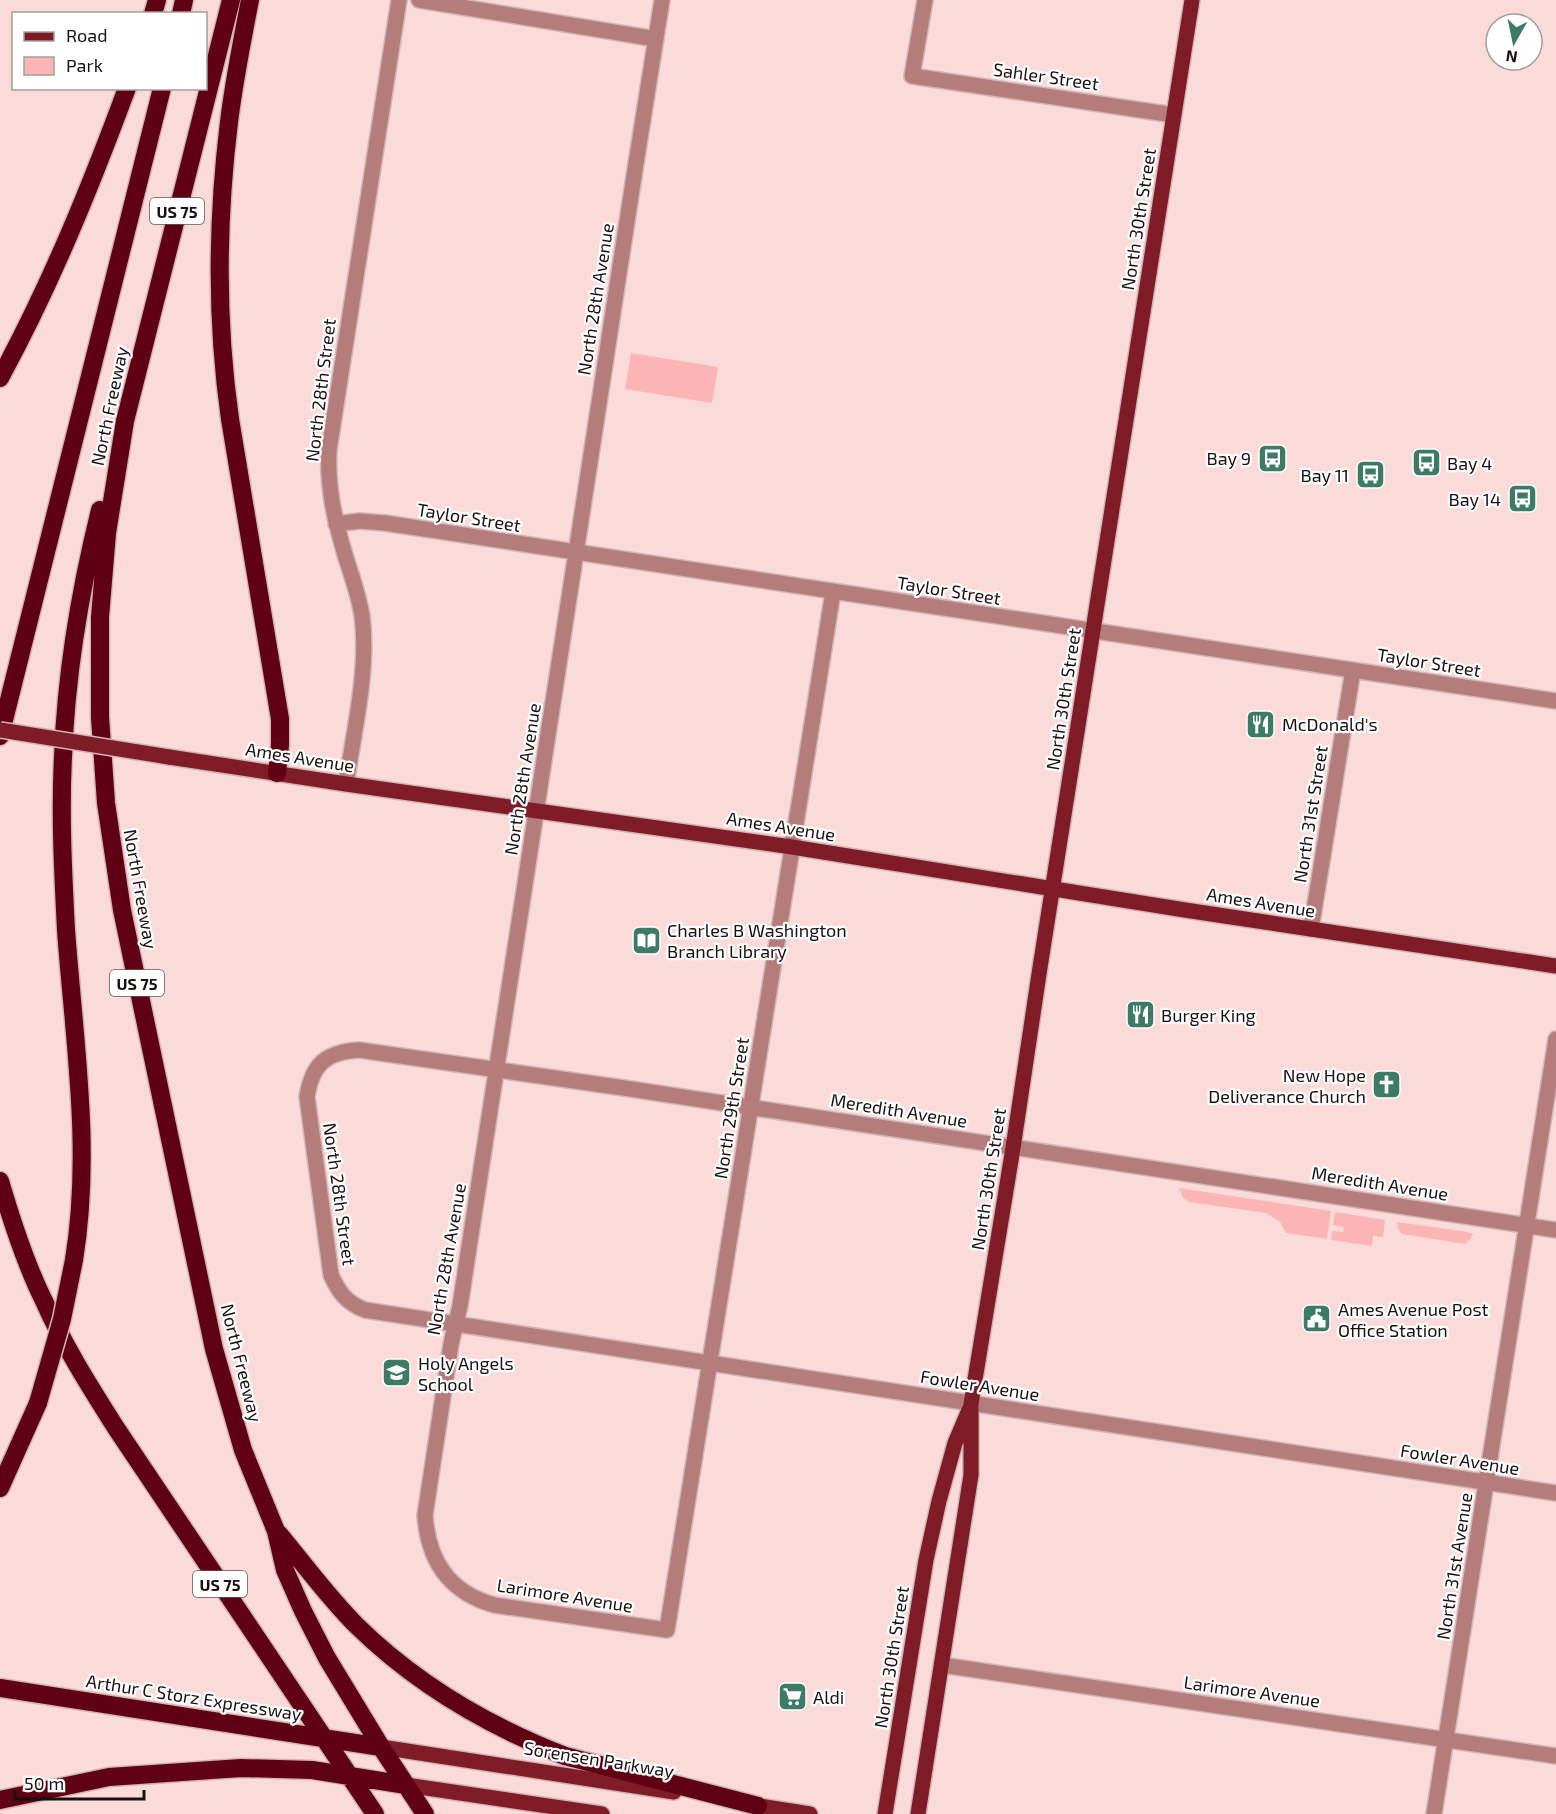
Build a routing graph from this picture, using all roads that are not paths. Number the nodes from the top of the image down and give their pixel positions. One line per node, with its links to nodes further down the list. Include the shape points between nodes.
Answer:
1 (231, 0): 13 (highway, North Freeway / US 75)
2 (250, 0): 23 (highway, via 226,145 221,309 229,408 280,719)
3 (399, 0): 14 (street, North 28th Street, via 331,432 329,490)
4 (419, 0): 8 (street)
5 (662, 0): 8 (street, North 28th Avenue)
6 (925, 0): 11 (street, Sahler Street, via 912,76)
7 (1192, 0): 11 (main road, North 30th Street)
8 (656, 39): 15 (street, North 28th Avenue)
9 (126, 90): 12 (highway, via 47,286)
10 (161, 90): 19 (highway, North Freeway / US 75)
11 (1174, 115): 17 (main road, North 30th Street)
12 (0, 378)
13 (125, 421): 43 (highway, bridge, via 84,578 69,679 63,756 63,874 82,1131 82,1186 74,1260 38,1402); 45 (highway, North Freeway / US 75, via 106,541 99,628 100,717 109,834 214,1349 243,1450)
14 (336, 524): 15 (street, Taylor Street, via 385,524); 24 (street, North 28th Street, via 360,606 364,642)
15 (576, 553): 16 (street, Taylor Street); 25 (street, North 28th Avenue)
16 (833, 592): 17 (street, Taylor Street); 26 (street, North 29th Street)
17 (1093, 632): 18 (street, Taylor Street); 27 (main road, North 30th Street)
18 (1353, 670): 20 (street, Taylor Street); 28 (street, North 31st Street)
19 (10, 694): 21 (highway); 22 (highway, North Freeway / US 75)
20 (1556, 701)
21 (0, 729): 23 (main road, Ames Avenue, bridge)
22 (0, 736)
23 (277, 773): 24 (main road, Ames Avenue)
24 (346, 784): 25 (main road, Ames Avenue)
25 (536, 811): 26 (main road, Ames Avenue); 31 (street, North 28th Avenue)
26 (792, 847): 27 (main road, Ames Avenue); 33 (street, North 29th Street)
27 (1053, 888): 28 (main road, Ames Avenue); 34 (main road, North 30th Street)
28 (1311, 929): 29 (main road, Ames Avenue)
29 (1556, 966)
30 (1556, 1039): 36 (street, North 31st Avenue)
31 (498, 1070): 32 (street, Meredith Avenue, via 359,1050 327,1058); 33 (street, Meredith Avenue); 39 (street, North 28th Avenue)
32 (314, 1071): 38 (street, North 28th Street, via 307,1097 331,1275 338,1291 354,1306)
33 (751, 1107): 34 (street, Meredith Avenue); 40 (street, North 29th Street)
34 (1013, 1148): 36 (street, Meredith Avenue); 41 (main road, North 30th Street)
35 (0, 1181): 50 (highway, US 75, via 43,1301 78,1368)
36 (1527, 1225): 37 (street, Meredith Avenue); 42 (street, North 31st Avenue)
37 (1556, 1230)
38 (397, 1315): 39 (street, Fowler Avenue)
39 (456, 1325): 40 (street, Fowler Avenue); 46 (street, North 28th Avenue, via 425,1515)
40 (709, 1363): 41 (street, Fowler Avenue); 47 (street, North 29th Street)
41 (971, 1404): 42 (street, Fowler Avenue); 48 (main road, North 30th Street, via 971,1475); 62 (main road, North 30th Street, via 955,1443 926,1560)
42 (1487, 1483): 44 (street, Fowler Avenue); 51 (street, North 31st Avenue)
43 (0, 1488)
44 (1556, 1493)
45 (276, 1531): 52 (highway, North Freeway / US 75, via 285,1570 303,1611); 57 (highway, via 366,1634 457,1704 565,1756)
46 (436, 1562): 47 (street, Larimore Avenue, via 449,1579 480,1601)
47 (667, 1630)
48 (942, 1665): 51 (street, Larimore Avenue); 63 (main road, North 30th Street)
49 (0, 1688): 50 (highway, Arthur C Storz Expressway)
50 (324, 1739): 52 (highway, Arthur C Storz Expressway); 54 (highway, US 75)
51 (1446, 1740): 53 (street, Larimore Avenue); 64 (street, North 31st Avenue)
52 (381, 1747): 55 (highway, North Freeway / US 75); 57 (main road, Sorensen Parkway)
53 (1556, 1756)
54 (350, 1776): 55 (highway); 56 (highway, via 284,1769 188,1771 110,1777); 58 (highway, US 75)
55 (406, 1785): 59 (highway, US 75); 60 (main road)
56 (0, 1800)
57 (758, 1806): 61 (main road, Sorensen Parkway)
58 (375, 1814)
59 (425, 1814)
60 (602, 1814)
61 (810, 1814)
62 (885, 1814)
63 (918, 1814)
64 (1434, 1814)

